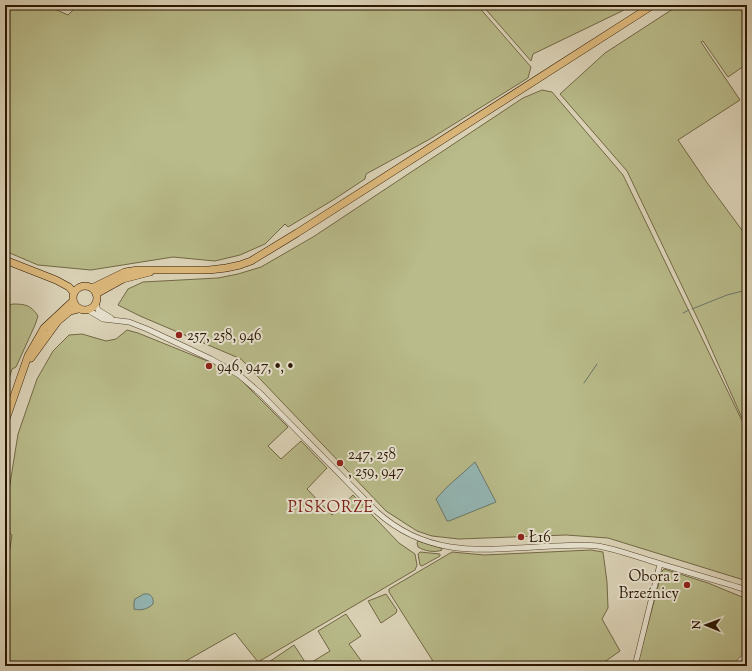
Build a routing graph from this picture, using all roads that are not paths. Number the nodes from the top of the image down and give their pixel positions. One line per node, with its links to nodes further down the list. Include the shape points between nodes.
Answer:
1 (653, 5): 4 (main road, via 251,261 209,270 158,270 123,279)
2 (5, 260): 3 (main road, via 67,282)
3 (76, 290): 4 (main road, via 86,286); 5 (main road)
4 (94, 291): 6 (main road, via 97,297)
5 (73, 301): 7 (main road); 10 (main road, via 44,328 28,356)
6 (96, 304): 8 (main road); 9 (street, via 98,310)
7 (78, 309): 8 (main road); 10 (main road, via 70,311 58,320)
8 (88, 310): 9 (street, via 103,319)
9 (112, 319): 12 (street, via 147,329 239,375 260,393 377,512 412,536 433,544 455,548 594,546)
10 (26, 365): 11 (main road)
11 (5, 422)
12 (660, 564): 13 (street); 15 (street)
13 (747, 590)
14 (747, 654): 16 (street)
15 (635, 666)
16 (735, 666)

